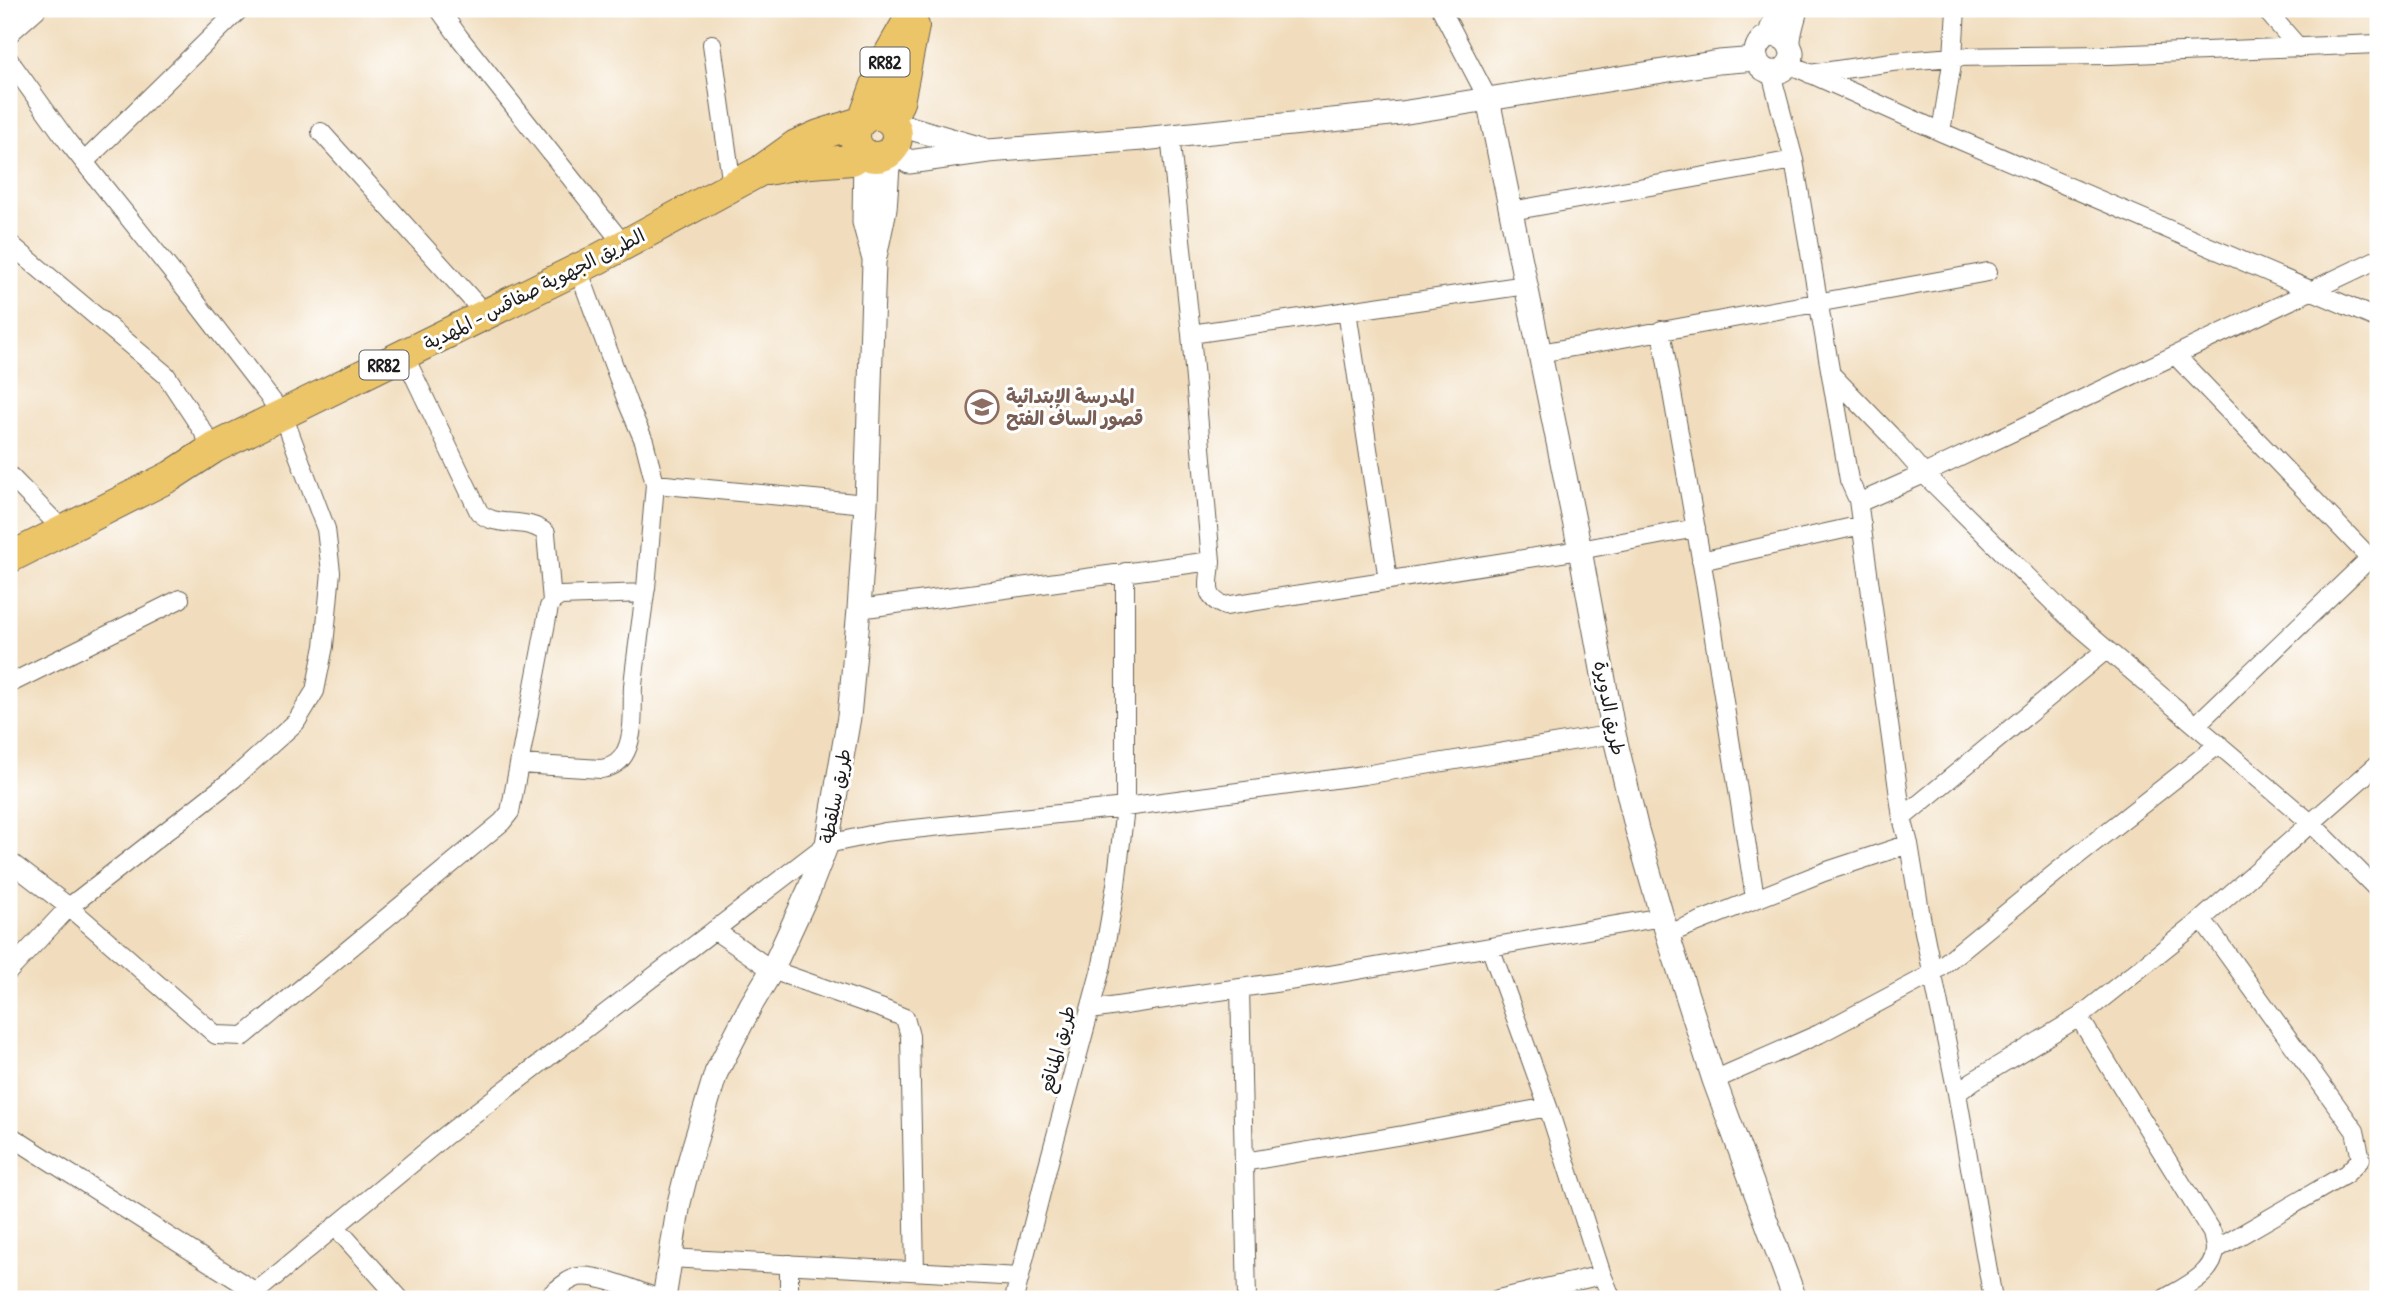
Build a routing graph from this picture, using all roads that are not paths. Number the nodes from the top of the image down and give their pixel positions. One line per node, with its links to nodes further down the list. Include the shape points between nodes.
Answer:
1 (37, 9): 10 (street)
2 (240, 9): 24 (street)
3 (439, 9): 28 (street)
4 (916, 9): 21 (main road, RR82, via 900,102)
5 (1441, 9): 17 (street)
6 (1779, 9): 15 (street)
7 (1796, 9): 15 (street)
8 (1956, 9): 14 (street)
9 (2264, 9): 13 (street)
10 (9, 34)
11 (712, 44): 25 (street)
12 (2378, 44): 13 (street)
13 (2300, 48): 14 (street)
14 (1953, 57): 15 (street, via 1892,62); 19 (street)
15 (1781, 58): 17 (street, via 1719,62); 19 (street); 23 (street)
16 (9, 60): 24 (street)
17 (1488, 99): 20 (street, via 1401,113); 26 (street, طريق الدويرة)
18 (321, 132): 36 (street)
19 (1941, 132): 33 (street)
20 (1170, 135): 22 (street); 39 (street)
21 (877, 137): 22 (street); 22 (street, via 909,162); 25 (main road, الطريق الجهوية صفاقس - المهدية / RR82, via 819,135); 50 (street, طريق سلقطة, via 864,222 874,262)
22 (988, 151)
23 (1794, 160): 26 (street); 34 (street)
24 (84, 162): 44 (street)
25 (732, 186): 28 (main road, الطريق الجهوية صفاقس - المهدية / RR82)
26 (1511, 211): 32 (street, طريق الدويرة)
27 (9, 243): 45 (street, via 166,374)
28 (624, 245): 30 (main road, الطريق الجهوية صفاقس - المهدية / RR82)
29 (2378, 259): 33 (street)
30 (578, 269): 36 (main road, الطريق الجهوية صفاقس - المهدية / RR82); 48 (street, via 644,441)
31 (1988, 272): 34 (street)
32 (1526, 285): 35 (street); 40 (street, طريق الدويرة)
33 (2315, 290): 37 (street); 42 (street)
34 (1818, 301): 38 (street); 43 (street)
35 (1347, 311): 39 (street); 60 (street)
36 (485, 314): 41 (main road, الطريق الجهوية صفاقس - المهدية / RR82)
37 (2378, 319)
38 (1661, 330): 40 (street); 52 (street)
39 (1191, 334): 57 (street)
40 (1540, 353): 54 (street, طريق الدويرة)
41 (404, 355): 44 (main road, الطريق الجهوية صفاقس - المهدية / RR82); 63 (street, via 479,512 485,518 538,525 546,533)
42 (2176, 356): 46 (street); 56 (street)
43 (1831, 374): 46 (street); 49 (street, via 1849,480)
44 (283, 415): 45 (main road, الطريق الجهوية صفاقس - المهدية / RR82); 80 (street, via 326,529 331,572 315,691 296,722 233,779)
45 (214, 449): 53 (main road, الطريق الجهوية صفاقس - المهدية / RR82, via 172,476)
46 (1924, 474): 49 (street); 65 (street)
47 (9, 475): 53 (street)
48 (655, 484): 50 (street); 61 (street)
49 (1858, 500): 51 (street)
50 (866, 504): 64 (street, طريق سلقطة)
51 (1861, 525): 58 (street); 73 (street)
52 (1696, 528): 54 (street); 58 (street)
53 (63, 530): 55 (main road, الطريق الجهوية صفاقس - المهدية / RR82)
54 (1580, 550): 60 (street); 68 (street, طريق الدويرة)
55 (9, 558)
56 (2376, 559): 67 (street)
57 (1211, 561): 59 (street); 60 (street, via 1210,596 1225,606)
58 (1702, 561): 79 (street)
59 (1125, 572): 64 (street); 72 (street, طريق المناقع)
60 (1388, 580)
61 (645, 593): 63 (street, via 560,596); 70 (street, via 631,729 622,759 601,769)
62 (180, 599): 66 (street)
63 (552, 601): 70 (street)
64 (859, 609): 75 (street, طريق سلقطة, via 849,718)
65 (2106, 650): 67 (street); 73 (street)
66 (9, 684)
67 (2196, 725): 69 (street)
68 (1614, 734): 72 (street, via 1364,775); 82 (street, طريق الدويرة)
69 (2218, 744): 74 (street); 87 (street)
70 (519, 764): 80 (street, via 510,812 502,822 244,1036 216,1035)
71 (2378, 764): 74 (street)
72 (1125, 807): 75 (street, via 884,832); 89 (street, طريق المناقع, via 1116,884)
73 (1902, 818): 76 (street)
74 (2312, 824): 78 (street); 81 (street)
75 (827, 844): 83 (street); 86 (street, طريق سلقطة)
76 (1909, 844): 79 (street); 87 (street)
77 (9, 861): 80 (street)
78 (2378, 890)
79 (1755, 898): 82 (street)
80 (69, 907): 85 (street)
81 (2202, 919): 90 (street); 97 (street, via 2355,1131 2361,1158 2346,1174)
82 (1665, 925): 84 (street); 91 (street, طريق الدويرة)
83 (714, 930): 86 (street); 96 (street)
84 (1490, 947): 88 (street); 93 (street)
85 (9, 971)
86 (772, 971): 98 (street, طريق سلقطة, via 716,1073 690,1159); 100 (street, via 905,1018 910,1036)
87 (1932, 974): 91 (street, via 1819,1034); 92 (street)
88 (1240, 988): 89 (street); 95 (street)
89 (1090, 1010): 102 (street, طريق المناقع)
90 (2080, 1017): 92 (street); 97 (street, via 2212,1233)
91 (1714, 1080): 112 (street, طريق الدويرة)
92 (1957, 1093): 113 (street)
93 (1548, 1107): 95 (street); 101 (street)
94 (9, 1135): 103 (street)
95 (1244, 1162): 109 (street)
96 (335, 1226): 103 (street); 104 (street)
97 (2215, 1250): 114 (street, via 2212,1265)
98 (669, 1258): 99 (street); 106 (street, طريق سلقطة)
99 (789, 1264): 100 (street); 107 (street)
100 (915, 1271): 102 (street)
101 (1602, 1275): 110 (street); 111 (street)
102 (1020, 1277): 108 (street, طريق المناقع)
103 (245, 1297)
104 (400, 1299)
105 (545, 1299): 106 (street, via 580,1277)
106 (662, 1299)
107 (789, 1299)
108 (1014, 1299)
109 (1247, 1299)
110 (1497, 1299)
111 (1612, 1299)
112 (1795, 1299)
113 (1993, 1299)
114 (2164, 1299)

